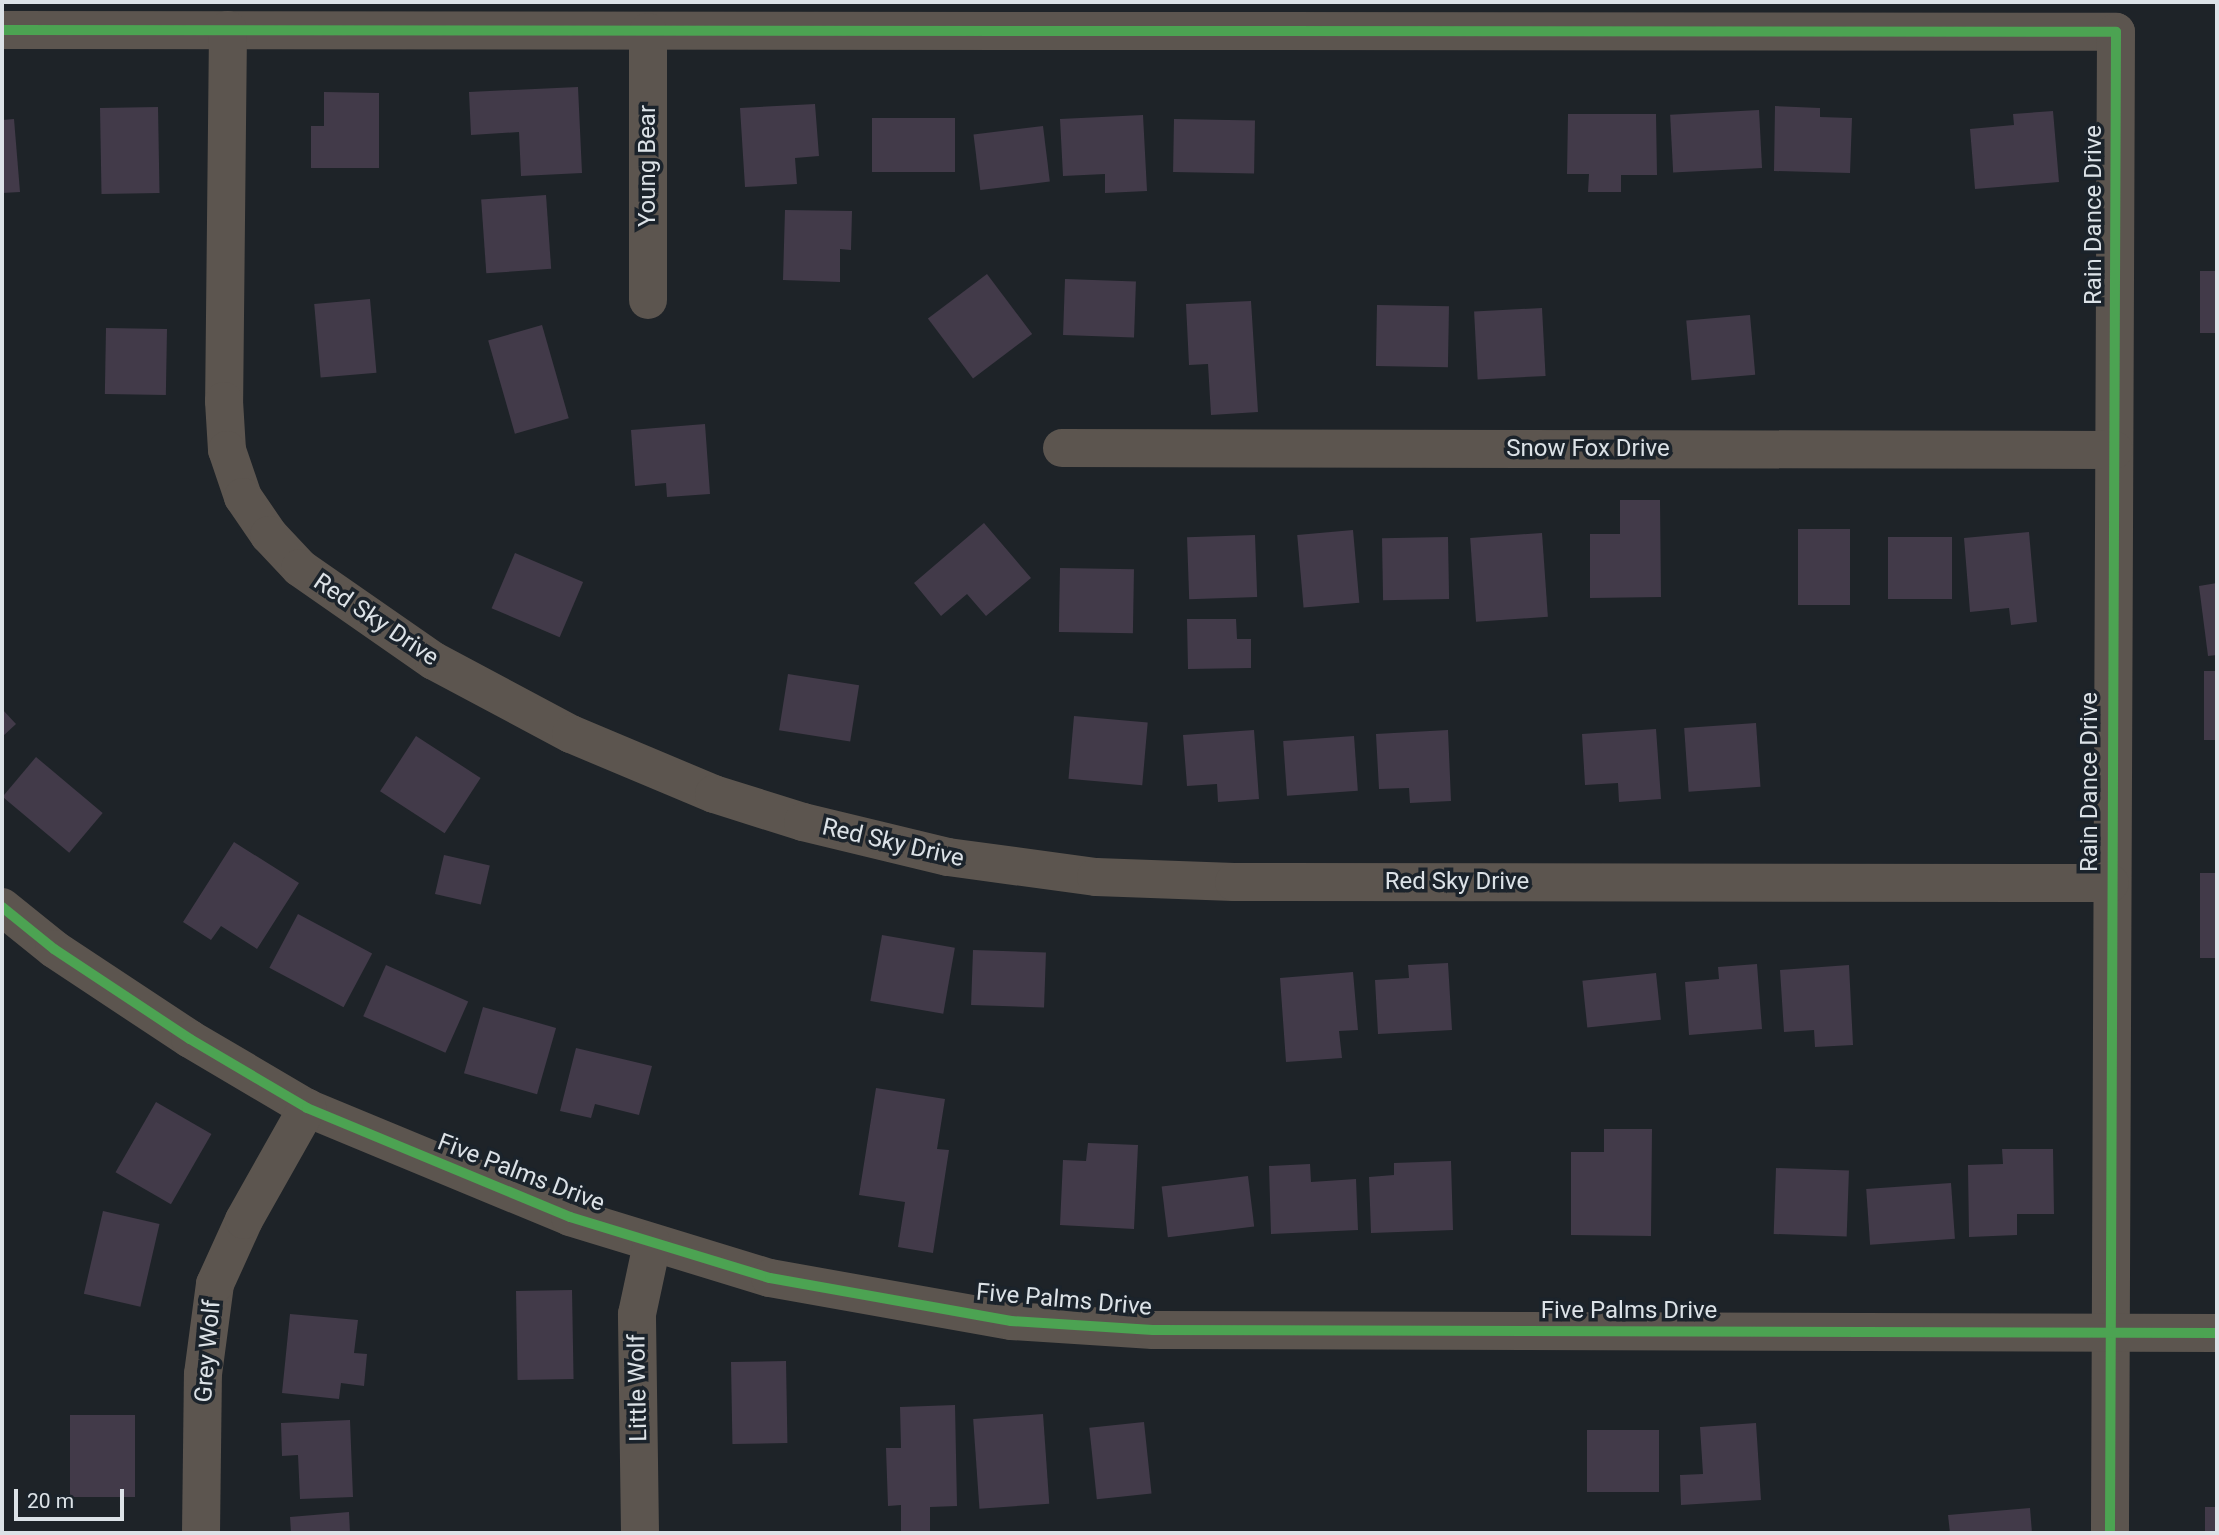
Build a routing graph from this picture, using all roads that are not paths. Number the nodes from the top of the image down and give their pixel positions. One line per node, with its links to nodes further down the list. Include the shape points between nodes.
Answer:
1 (2, 30): 2 (street)
2 (228, 30): 3 (street); 7 (street, Red Sky Drive, via 224,401 227,450 243,497 269,535 300,568 434,661 571,734 714,794 803,822 948,858 1096,877 1262,882)
3 (648, 32): 4 (street, Young Bear); 6 (street, Rain Dance Drive, via 2116,32)
4 (649, 300)
5 (1062, 448): 6 (street, Snow Fox Drive)
6 (2114, 450): 7 (street, Rain Dance Drive)
7 (2110, 883): 11 (street, Rain Dance Drive)
8 (2, 907): 9 (street, Five Palms Drive, via 54,949 190,1039)
9 (307, 1108): 10 (street, Five Palms Drive, via 558,1212); 13 (street, Grey Wolf, via 244,1220 215,1284 203,1374)
10 (652, 1244): 11 (street, Five Palms Drive, via 770,1278 1011,1321 1140,1329); 14 (street, Little Wolf, via 637,1314)
11 (2109, 1333): 12 (street, Five Palms Drive); 15 (street, Rain Dance Drive)
12 (2217, 1333)
13 (201, 1533)
14 (640, 1533)
15 (2110, 1533)

